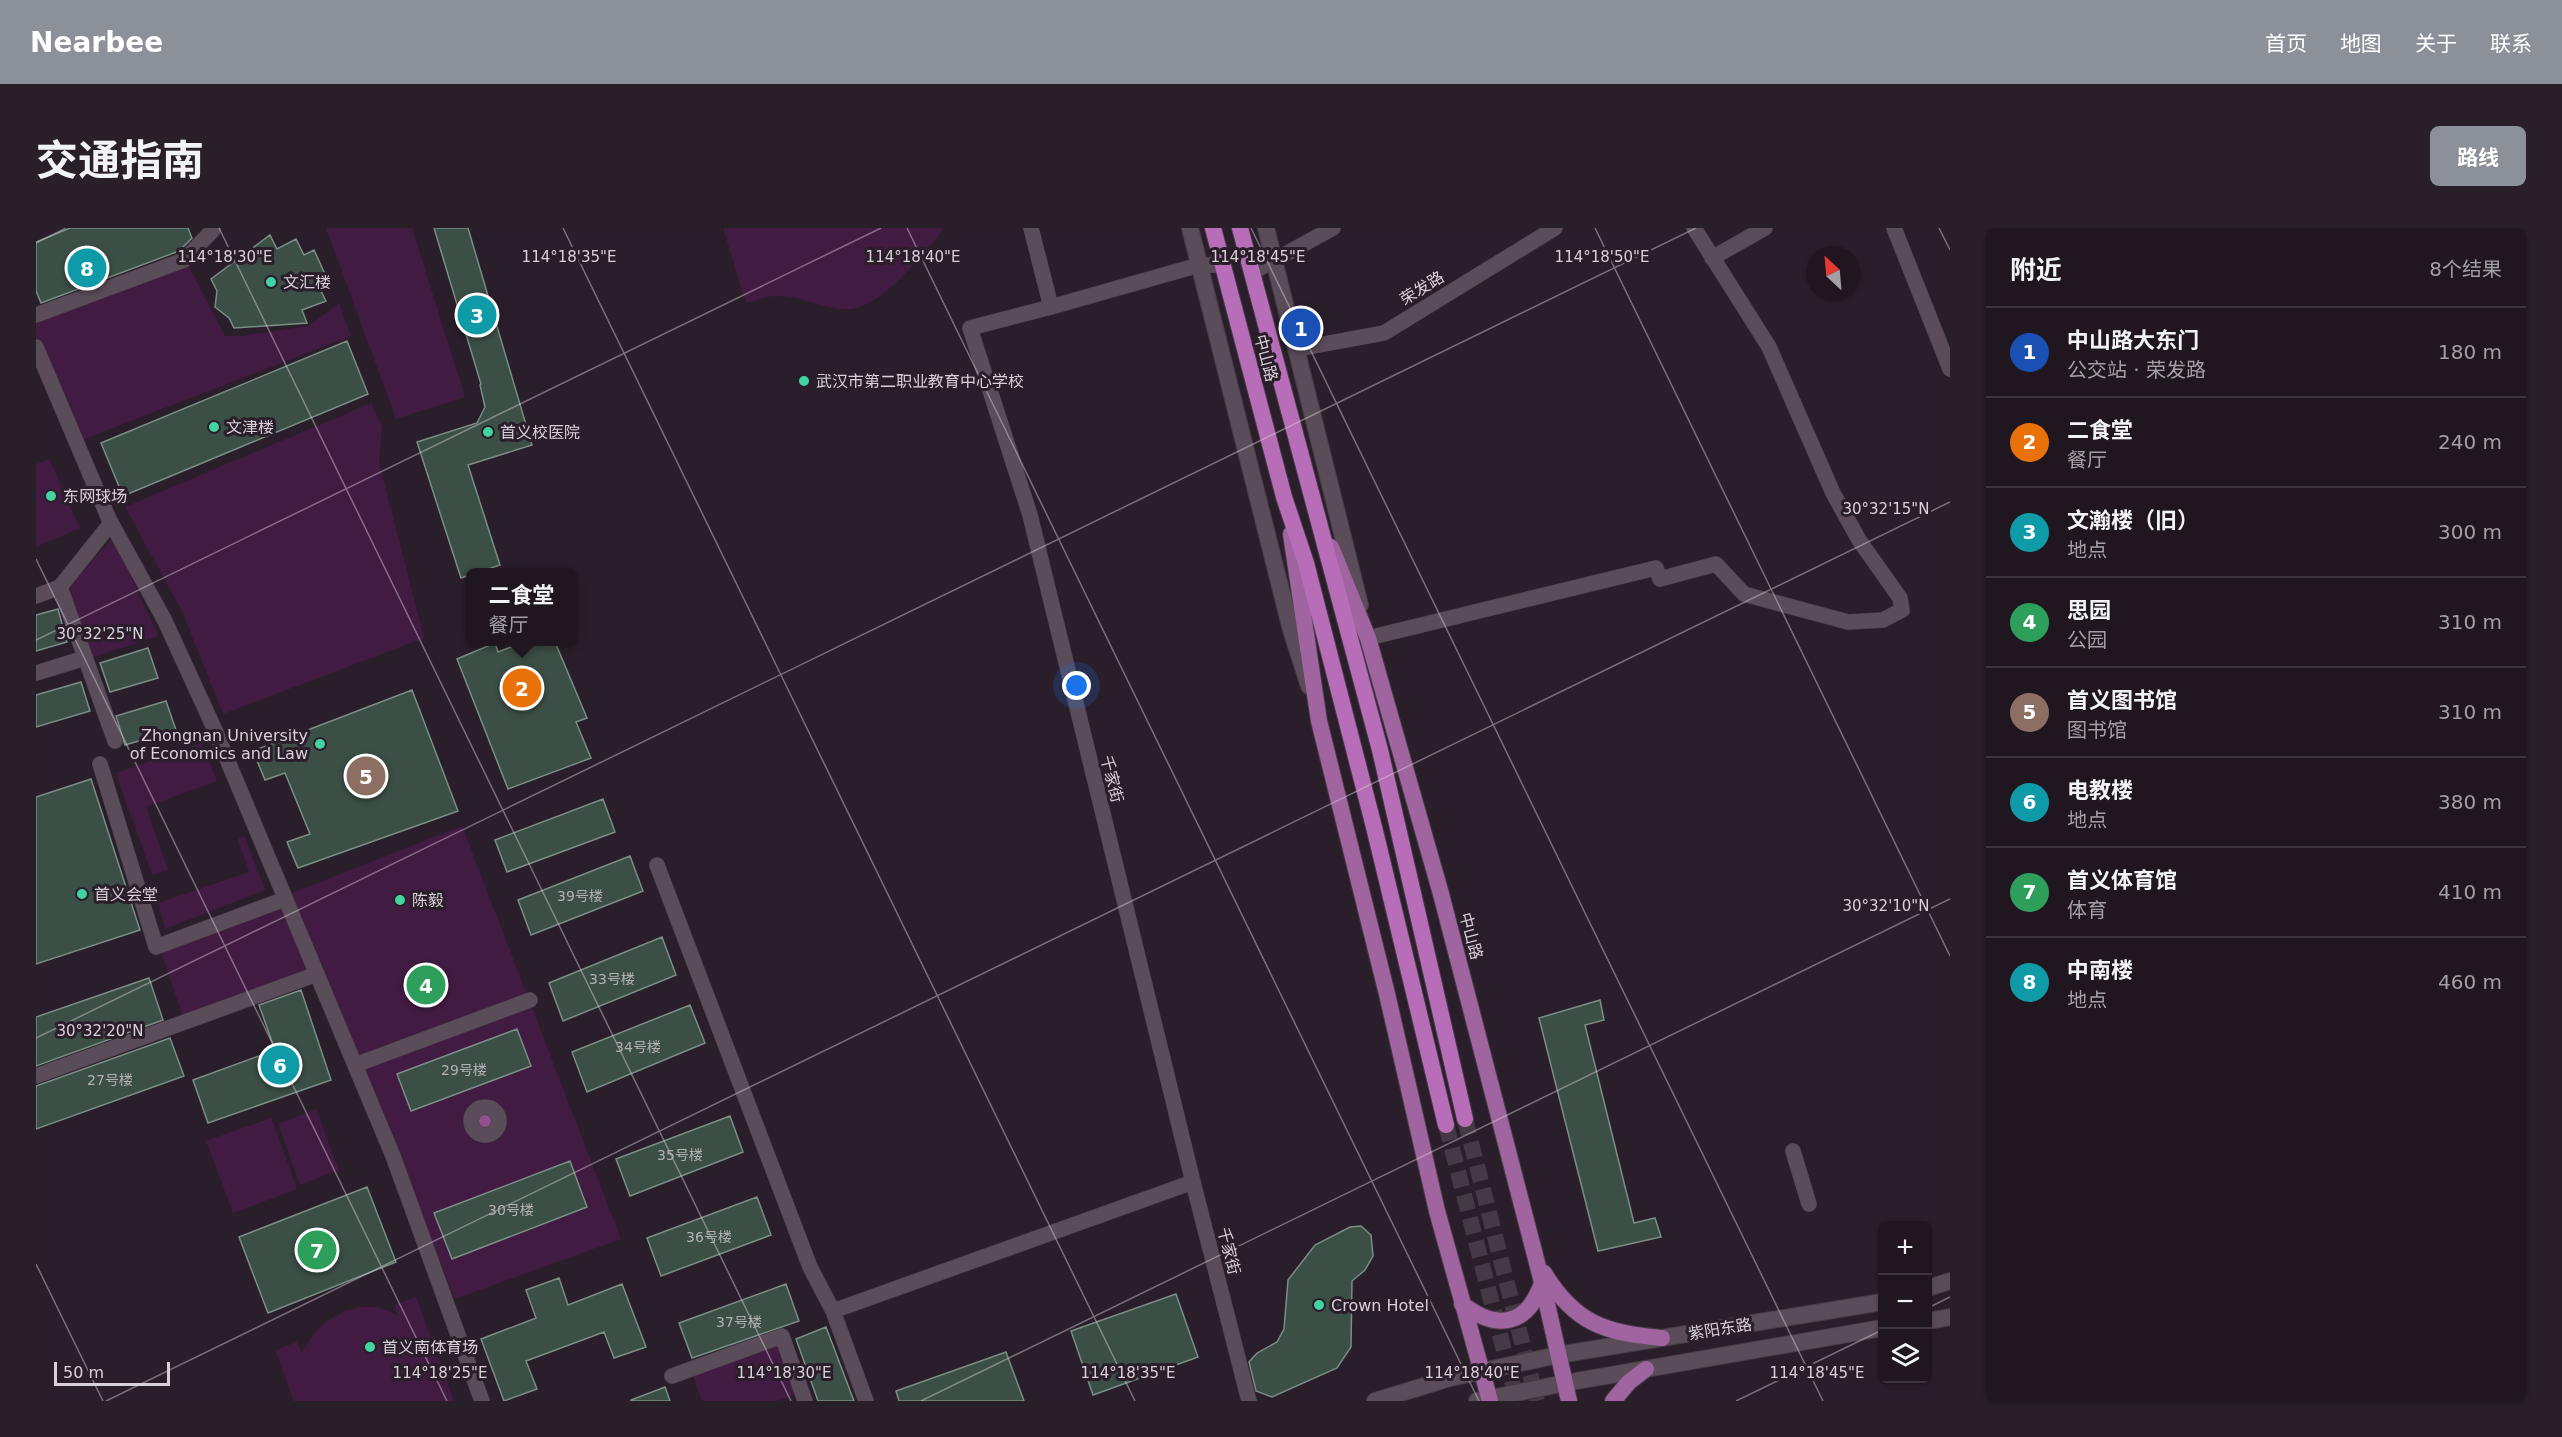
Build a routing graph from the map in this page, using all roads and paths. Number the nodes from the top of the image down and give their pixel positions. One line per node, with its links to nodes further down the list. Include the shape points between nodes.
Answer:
1 (1030, 228): 17 (street)
2 (1190, 228): 14 (main road)
3 (1213, 228): 15 (highway, 中山路)
4 (1240, 228): 16 (highway, 中山路)
5 (1266, 228): 13 (main road)
6 (1333, 228): 13 (street)
7 (1555, 228): 19 (street, 荣发路, via 1384,333)
8 (1694, 228): 12 (street)
9 (1765, 228): 12 (street)
10 (1894, 228): 21 (street)
11 (213, 230): 18 (street, via 184,260)
12 (1712, 258): 27 (street, via 1769,347 1833,494 1859,540 1900,598 1902,609 1883,620 1848,622 1744,594 1716,564 1660,579 1656,568)
13 (1275, 260): 16 (street); 19 (main road)
14 (1199, 265): 15 (street); 17 (street); 30 (main road, via 1291,630)
15 (1223, 265): 23 (highway, 中山路)
16 (1253, 272): 22 (highway, 中山路)
17 (1050, 307): 42 (street, 千家街, via 970,328 1030,515)
18 (36, 315)
19 (1298, 349): 27 (main road)
20 (38, 357): 24 (street)
21 (1950, 369)
22 (1308, 490): 27 (main road, 中山路); 39 (highway, 中山路, via 1380,750)
23 (1284, 497): 30 (main road, 中山路); 40 (highway, 中山路, via 1315,597)
24 (111, 523): 25 (street); 34 (street, via 165,621)
25 (60, 588): 26 (street); 28 (street)
26 (36, 596)
27 (1368, 638): 44 (main road, 中山路, via 1442,894)
28 (85, 658): 29 (street); 31 (street)
29 (36, 673)
30 (1319, 721): 51 (main road, 中山路)
31 (115, 741)
32 (100, 764): 34 (street, via 156,947)
33 (657, 865): 52 (street, via 806,1257)
34 (285, 899): 35 (street)
35 (317, 974): 37 (street); 38 (street)
36 (530, 1000): 37 (street)
37 (355, 1065): 65 (street, via 393,1156)
38 (36, 1076)
39 (1465, 1119)
40 (1446, 1125)
41 (1793, 1151): 43 (street)
42 (1193, 1182): 52 (street); 68 (street, 千家街)
43 (1809, 1204)
44 (1537, 1260): 46 (main road, 中山路); 58 (main road, via 1561,1297 1594,1324 1624,1335)
45 (1950, 1281): 47 (main road)
46 (1542, 1282): 51 (main road, via 1536,1301 1514,1318 1489,1320); 59 (main road, 中山路)
47 (1932, 1287)
48 (1950, 1291): 49 (main road)
49 (1932, 1294)
50 (1878, 1303): 58 (main road, 紫阳东路)
51 (1462, 1304): 61 (main road, 中山路)
52 (833, 1311): 67 (street)
53 (1950, 1317): 54 (main road)
54 (1932, 1322)
55 (1932, 1323): 56 (main road)
56 (1950, 1324)
57 (1878, 1329): 60 (main road, 紫阳东路)
58 (1662, 1338): 59 (main road, 紫阳东路)
59 (1558, 1355): 61 (main road, 紫阳东路); 63 (main road, 中山路)
60 (1646, 1369): 63 (main road, 紫阳东路); 71 (main road)
61 (1481, 1371): 64 (main road, 中山路); 69 (main road, 紫阳东路)
62 (672, 1376): 66 (street, via 782,1336)
63 (1565, 1383): 64 (main road, 紫阳东路); 70 (main road, 中山路)
64 (1485, 1400)
65 (482, 1401)
66 (805, 1401)
67 (866, 1401)
68 (1250, 1401)
69 (1376, 1401)
70 (1569, 1401)
71 (1613, 1401)

